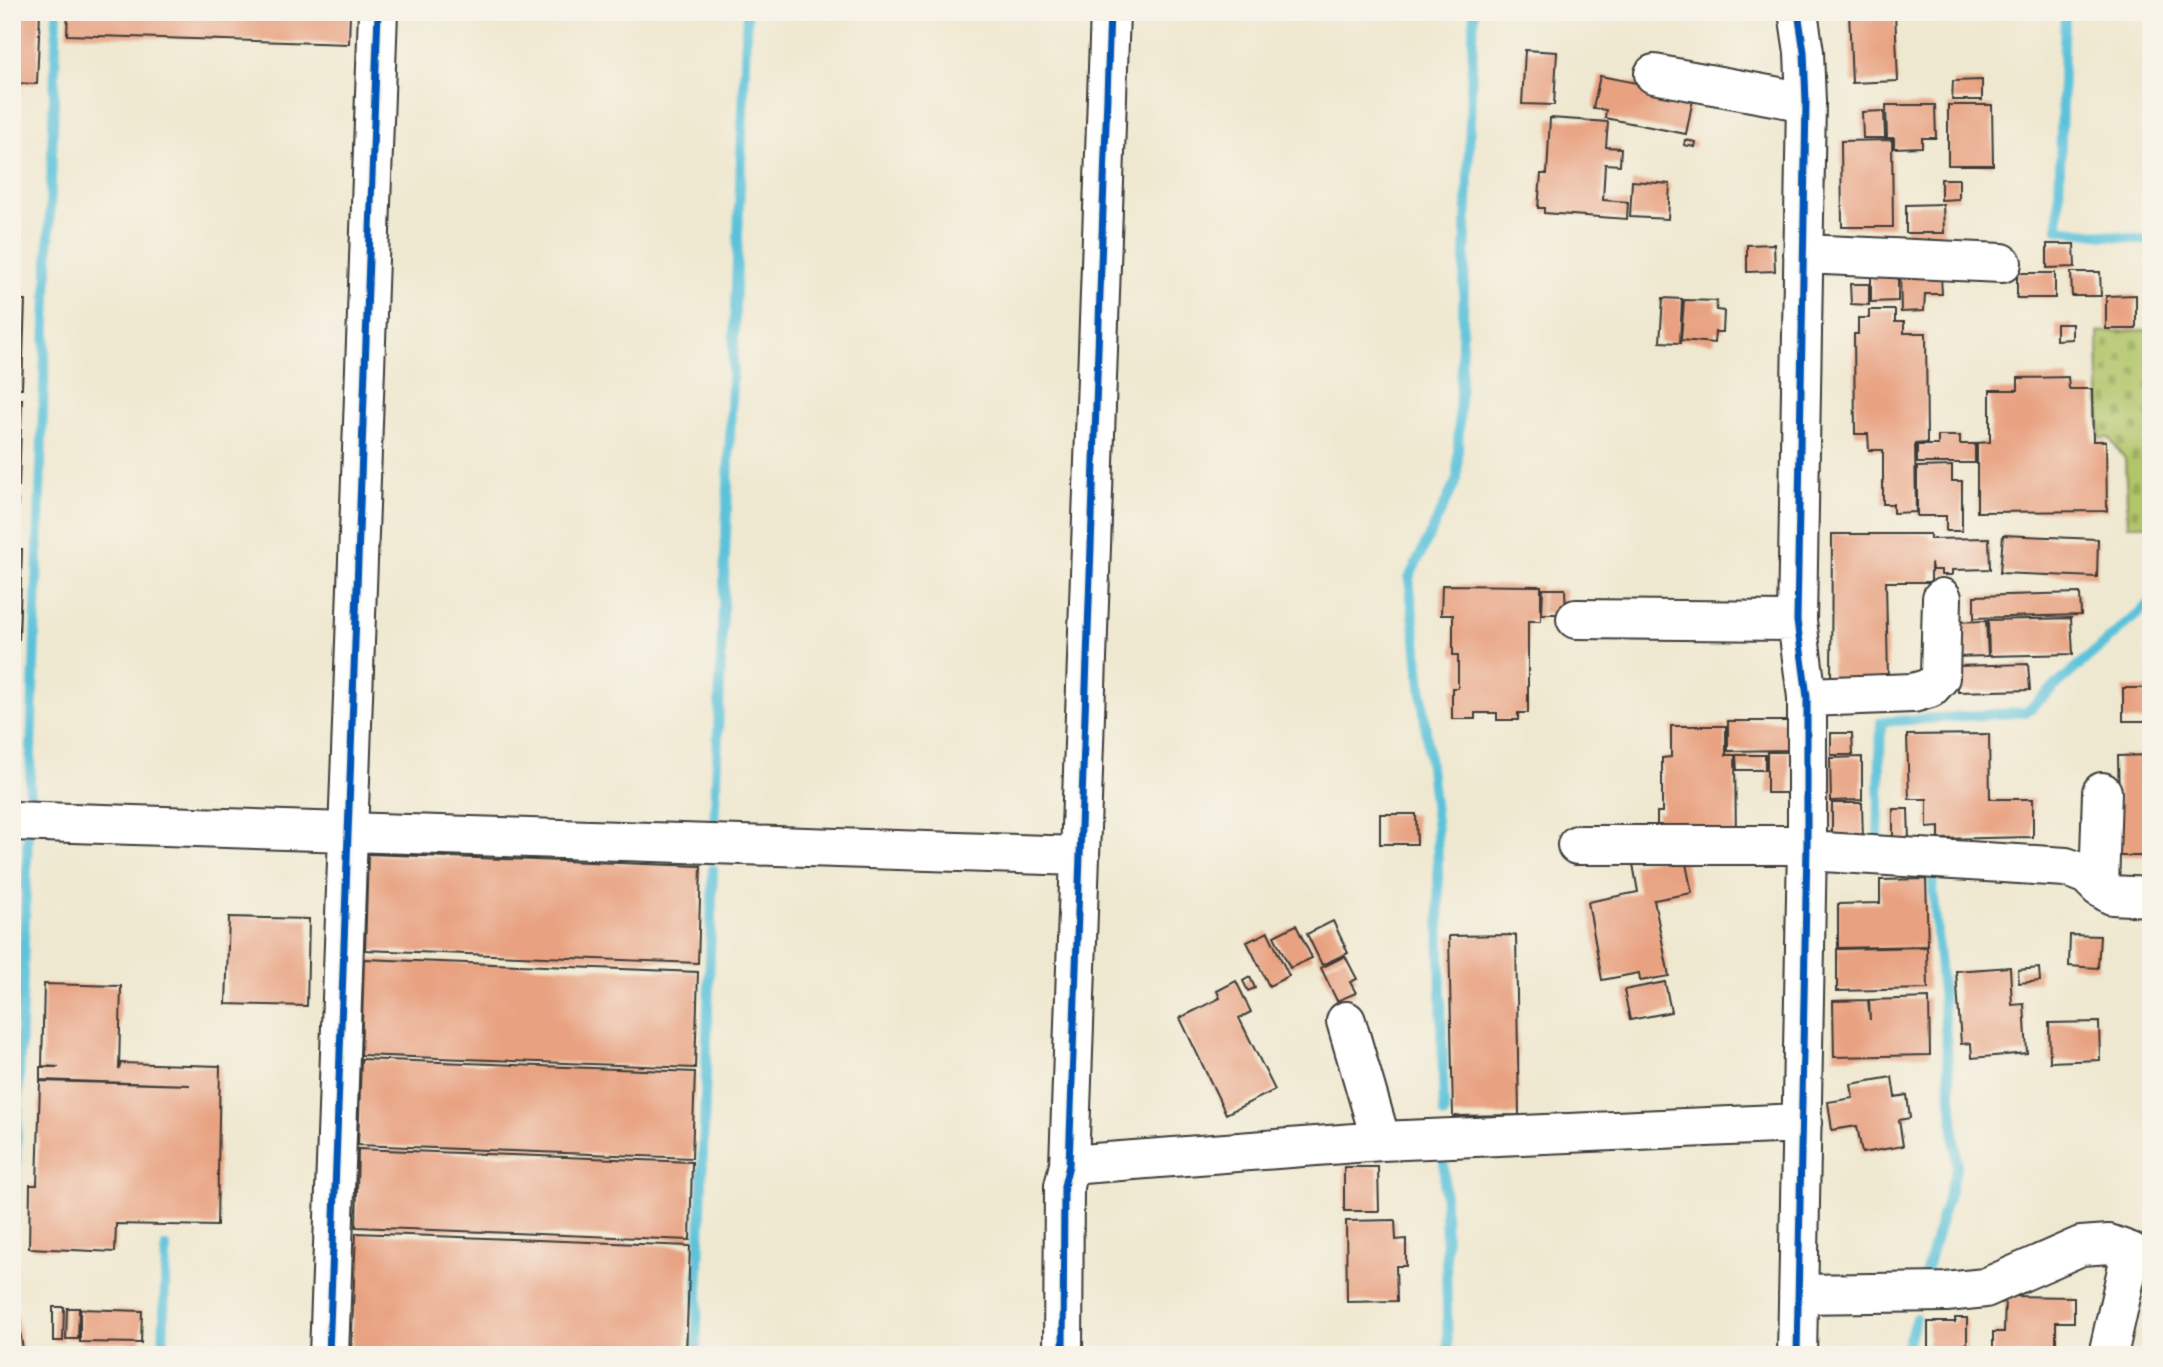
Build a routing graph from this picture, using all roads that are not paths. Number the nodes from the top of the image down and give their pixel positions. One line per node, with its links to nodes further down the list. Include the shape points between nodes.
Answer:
1 (378, 12): 14 (street)
2 (1110, 12): 17 (street)
3 (1798, 12): 5 (street)
4 (1654, 74): 5 (street)
5 (1806, 102): 6 (street)
6 (1803, 254): 7 (street); 10 (street)
7 (2002, 263)
8 (1942, 598): 11 (street, via 1940,677 1930,688 1913,693)
9 (1576, 619): 10 (street)
10 (1797, 621): 11 (street)
11 (1807, 697): 16 (street)
12 (2102, 792): 18 (street)
13 (12, 821): 14 (street)
14 (349, 832): 17 (street); 25 (street)
15 (1577, 845): 16 (street)
16 (1807, 848): 18 (street, via 2066,867 2087,875); 21 (street)
17 (1080, 856): 23 (street)
18 (2099, 887): 19 (street, via 2112,895)
19 (2151, 897)
20 (1346, 1021): 22 (street)
21 (1802, 1123): 22 (street); 24 (street)
22 (1381, 1141): 23 (street)
23 (1069, 1165): 26 (street, via 1064,1186)
24 (1798, 1294): 27 (street); 28 (street, via 1985,1289 2081,1246 2109,1244 2131,1252)
25 (329, 1355)
26 (1063, 1355)
27 (1797, 1355)
28 (2108, 1355)

